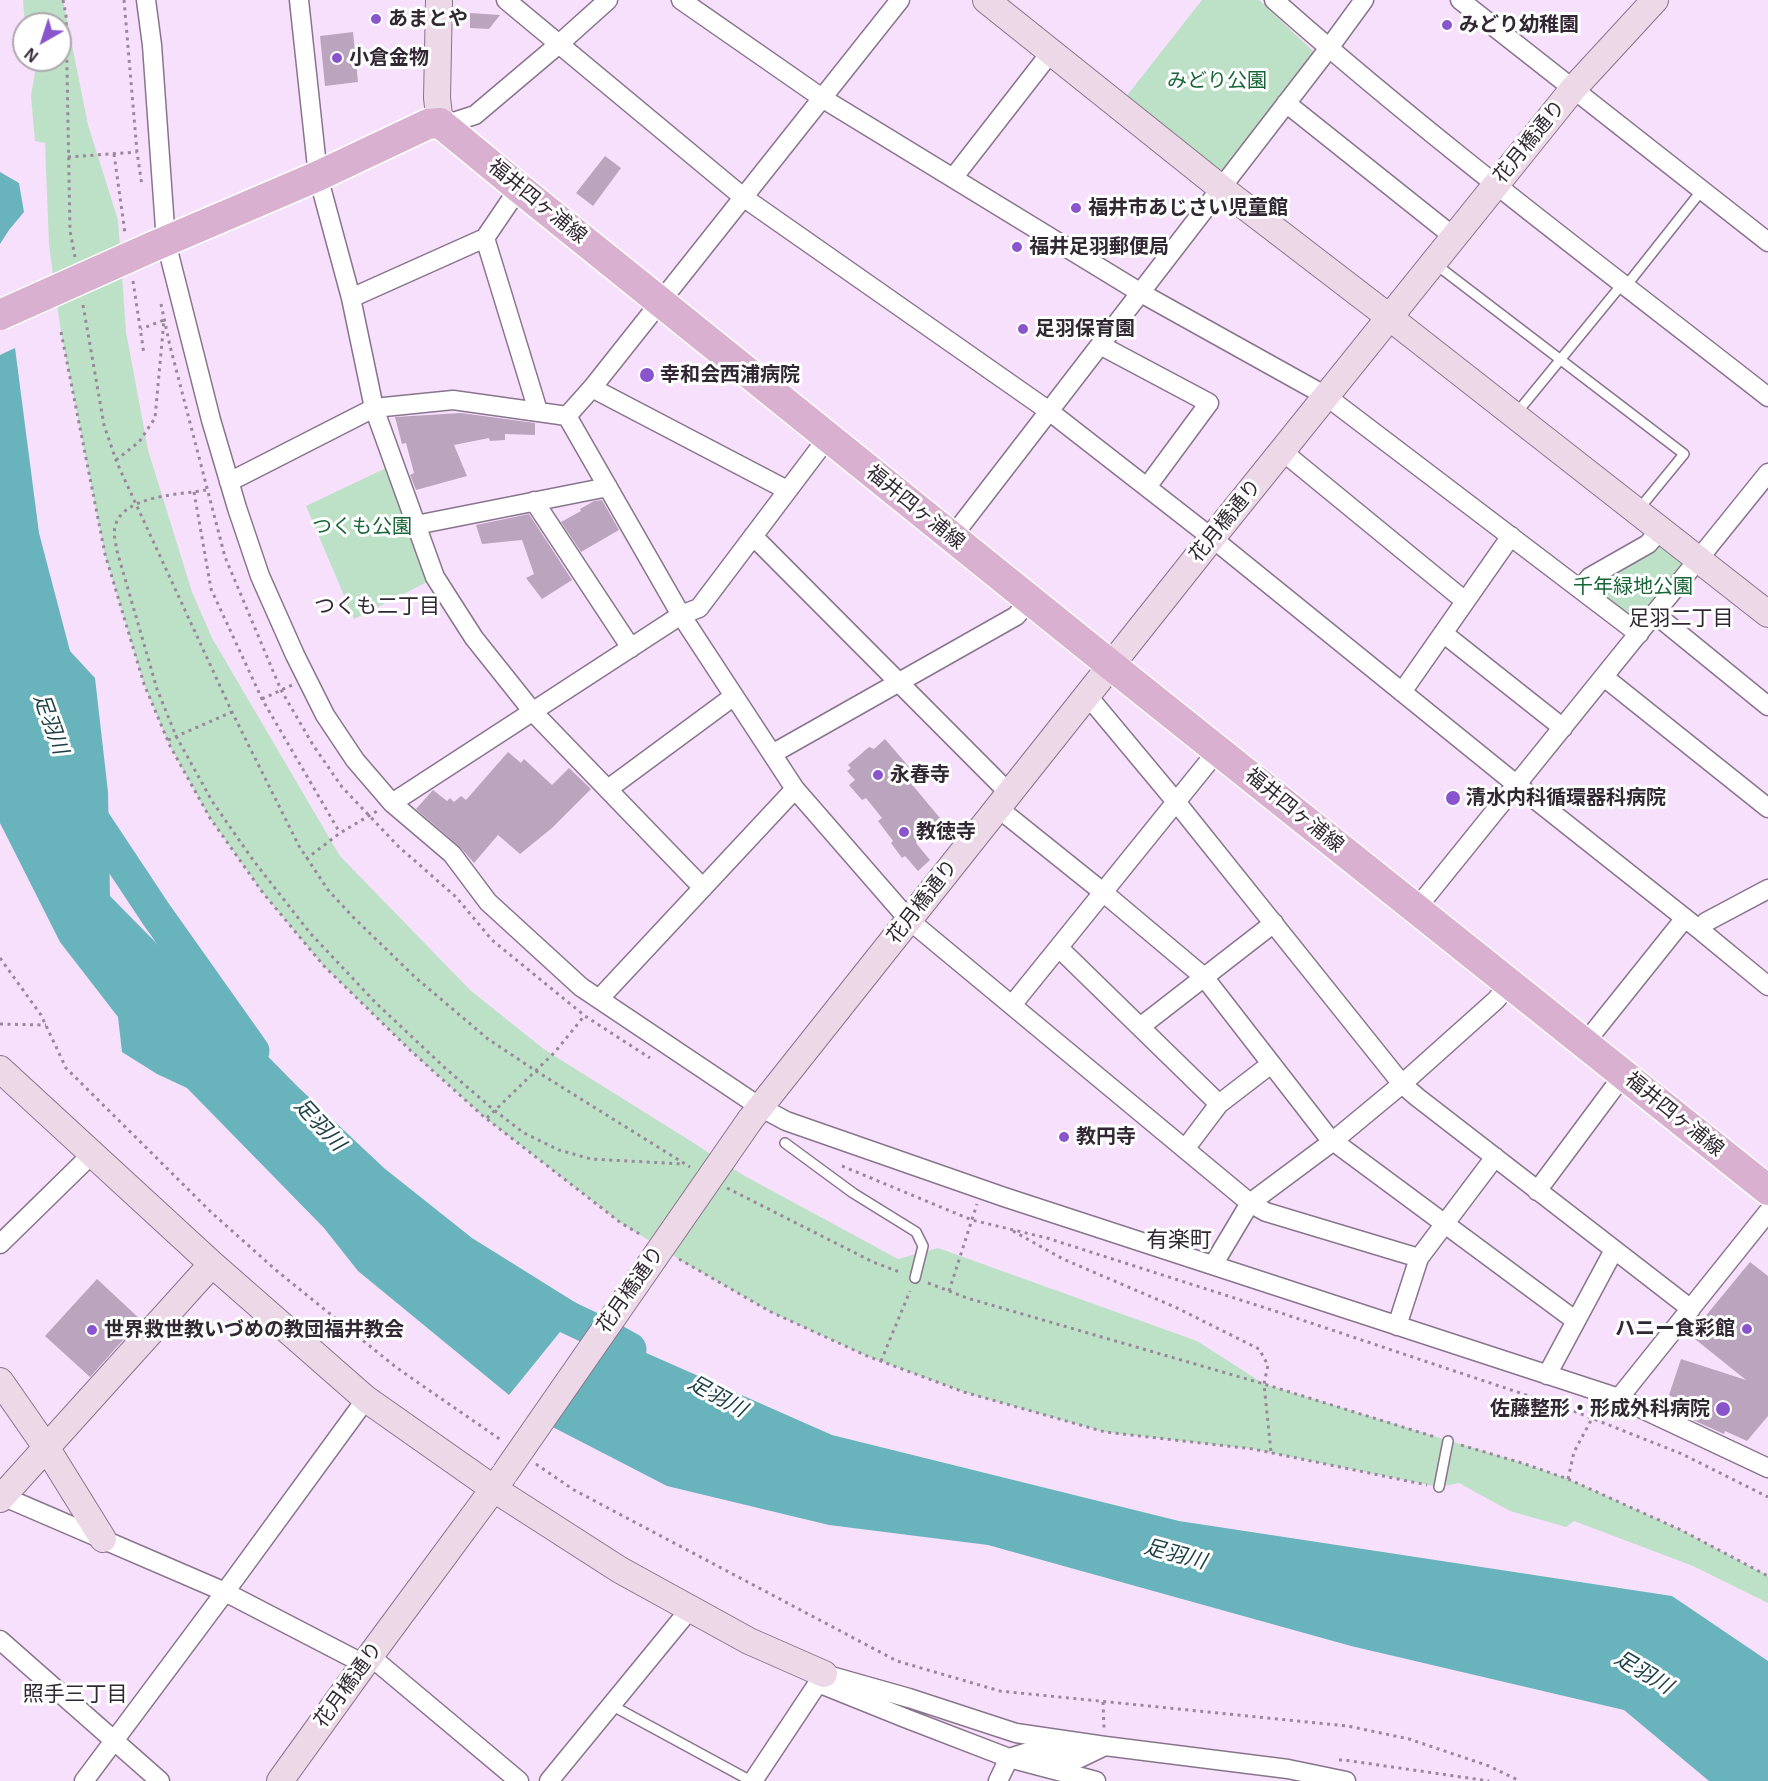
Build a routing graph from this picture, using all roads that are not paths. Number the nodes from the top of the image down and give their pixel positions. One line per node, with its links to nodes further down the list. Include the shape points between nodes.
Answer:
1 (146, 0): 30 (street, via 152,45)
2 (299, 0): 20 (street)
3 (439, 0): 19 (street)
4 (506, 0): 13 (street)
5 (608, 0): 13 (street)
6 (681, 0): 17 (street)
7 (900, 0): 17 (street)
8 (986, 0): 15 (street)
9 (1274, 0): 14 (street)
10 (1364, 0): 14 (street)
11 (1460, 0): 16 (street)
12 (1655, 0): 16 (street, 花月橋通り)
13 (559, 44): 19 (street, via 475,114); 26 (street)
14 (1329, 48): 18 (street); 22 (street)
15 (1051, 52): 21 (street); 24 (street)
16 (1573, 89): 22 (street, 花月橋通り); 25 (street)
17 (822, 98): 21 (street); 26 (street)
18 (1286, 103): 24 (street); 27 (street)
19 (440, 123): 20 (main road, via 428,124); 23 (main road, 福井四ヶ浦線)
20 (318, 176): 30 (main road); 34 (street)
21 (953, 178): 33 (street)
22 (1496, 184): 27 (street, 花月橋通り); 32 (street)
23 (519, 188): 28 (street); 35 (main road, 福井四ヶ浦線)
24 (1221, 188): 33 (street); 37 (street)
25 (1702, 190): 29 (street); 32 (lane)
26 (744, 196): 35 (street); 45 (street)
27 (1454, 237): 31 (street, 花月橋通り)
28 (485, 238): 34 (street); 44 (street)
29 (1768, 242)
30 (159, 245): 36 (main road, bridge); 51 (street)
31 (1433, 262): 37 (street, 花月橋通り); 39 (lane)
32 (1625, 285): 39 (lane); 42 (street)
33 (1141, 293): 38 (street); 41 (street)
34 (351, 298): 43 (street)
35 (660, 301): 40 (street); 48 (main road, 福井四ヶ浦線)
36 (0, 315)
37 (1389, 317): 41 (street, 花月橋通り); 46 (street)
38 (1100, 345): 45 (street); 53 (street, via 1209,403)
39 (1560, 359): 46 (lane); 56 (lane, via 1684,454)
40 (592, 388): 47 (street); 54 (street)
41 (1326, 396): 49 (street, 花月橋通り); 60 (street)
42 (1768, 397)
43 (374, 408): 44 (street, via 453,400); 51 (street); 57 (street)
44 (538, 411): 47 (street)
45 (1049, 411): 53 (street); 61 (street)
46 (1515, 415): 56 (street)
47 (567, 416): 52 (street)
48 (828, 437): 54 (street); 61 (main road, 福井四ヶ浦線)
49 (1282, 451): 62 (street, 花月橋通り); 66 (street)
50 (1768, 473): 63 (street)
51 (229, 482): 88 (street, via 260,576 295,655 355,760)
52 (608, 487): 55 (street); 69 (street)
53 (1147, 487): 62 (street)
54 (787, 490): 59 (street)
55 (534, 501): 57 (street); 72 (street)
56 (1638, 511): 58 (street)
57 (416, 525): 80 (street, via 435,577 474,638)
58 (1660, 529): 63 (street); 64 (street, via 1648,544 1590,577)
59 (753, 536): 69 (street, via 699,608); 75 (street)
60 (1510, 536): 64 (street); 66 (street)
61 (952, 537): 65 (main road, 福井四ヶ浦線)
62 (1212, 538): 73 (street, 花月橋通り); 76 (street)
63 (1699, 558): 67 (street); 68 (street)
64 (1581, 588): 71 (street)
65 (1030, 600): 73 (main road, 福井四ヶ浦線); 75 (street, via 1016,616)
66 (1465, 601): 70 (street)
67 (1655, 614): 71 (street); 79 (street)
68 (1768, 614)
69 (681, 615): 72 (street); 78 (street)
70 (1443, 633): 76 (street); 81 (street)
71 (1639, 634): 74 (street)
72 (631, 648): 80 (street)
73 (1112, 666): 77 (street, 花月橋通り); 82 (main road, 福井四ヶ浦線)
74 (1604, 677): 81 (street); 90 (street)
75 (898, 682): 83 (street); 87 (street)
76 (1402, 692): 84 (street)
77 (1087, 695): 87 (street, 花月橋通り); 89 (street)
78 (734, 696): 83 (street); 85 (street)
79 (1768, 706)
80 (533, 712): 85 (street); 88 (street)
81 (1563, 728): 84 (street)
82 (1218, 750): 89 (street); 94 (main road, 福井四ヶ浦線)
83 (772, 754): 86 (street)
84 (1517, 785): 94 (street); 95 (street)
85 (608, 789): 91 (street)
86 (795, 789): 91 (street); 96 (street)
87 (1004, 801): 93 (street); 96 (street, 花月橋通り)
88 (392, 803): 103 (street, via 452,854 488,902)
89 (1177, 803): 93 (street); 97 (street)
90 (1768, 808)
91 (703, 888): 103 (street)
92 (1768, 889): 98 (street, via 1706,922)
93 (1104, 893): 99 (street); 100 (street)
94 (1416, 909): 101 (main road, 福井四ヶ浦線)
95 (1685, 918): 98 (street); 106 (street)
96 (909, 920): 104 (street); 112 (street, 花月橋通り)
97 (1274, 923): 100 (street); 110 (street)
98 (1700, 930): 102 (street)
99 (1059, 948): 104 (street); 105 (street)
100 (1204, 977): 105 (street); 107 (street)
101 (1509, 984): 106 (main road, 福井四ヶ浦線); 110 (street)
102 (1768, 986)
103 (598, 999): 112 (street)
104 (1012, 1005): 115 (street)
105 (1140, 1028): 111 (street)
106 (1585, 1043): 109 (main road, 福井四ヶ浦線)
107 (1271, 1064): 111 (street); 113 (street)
108 (0, 1069): 116 (street)
109 (1624, 1074): 118 (main road, 福井四ヶ浦線); 119 (street)
110 (1402, 1084): 113 (street); 117 (street)
111 (1219, 1104): 115 (street)
112 (755, 1114): 127 (street, via 786,1121); 139 (street, 花月橋通り, bridge)
113 (1333, 1142): 120 (street); 122 (street)
114 (785, 1143): 128 (lane, via 916,1232 924,1246)
115 (1185, 1149): 120 (street)
116 (92, 1154): 123 (street); 126 (street)
117 (1495, 1157): 119 (street); 122 (street)
118 (1768, 1190)
119 (1537, 1191): 124 (street)
120 (1250, 1203): 125 (street, via 1266,1212); 127 (street)
121 (1768, 1212): 129 (street)
122 (1445, 1223): 125 (street); 130 (street)
123 (0, 1244)
124 (1614, 1250): 129 (street); 130 (street)
125 (1419, 1258): 131 (street)
126 (212, 1264): 135 (street); 137 (street)
127 (1213, 1265): 131 (street)
128 (915, 1278)
129 (1691, 1309): 134 (street)
130 (1576, 1321): 132 (street)
131 (1397, 1326): 132 (street)
132 (1547, 1375): 134 (street)
133 (0, 1382): 137 (street)
134 (1619, 1398): 138 (street)
135 (366, 1399): 139 (street); 143 (street)
136 (1448, 1442): 140 (lane)
137 (46, 1447): 141 (street); 142 (street)
138 (1768, 1468)
139 (500, 1481): 144 (street, via 620,1570); 146 (street, 花月橋通り)
140 (1439, 1487)
141 (1, 1497): 142 (street)
142 (103, 1539): 143 (street)
143 (225, 1592): 146 (street); 149 (street)
144 (690, 1609): 147 (street); 148 (street)
145 (0, 1640): 149 (street)
146 (367, 1660): 152 (street, 花月橋通り); 155 (street)
147 (820, 1678): 150 (street, via 909,1698 1016,1733); 151 (street, via 905,1718); 157 (street)
148 (611, 1705): 156 (street); 157 (lane)
149 (113, 1740): 153 (street); 154 (street)
150 (1105, 1746): 151 (street, via 1078,1759 1028,1752); 160 (street, via 1288,1769)
151 (1009, 1758): 158 (street); 159 (street)
152 (284, 1779)
153 (84, 1781)
154 (160, 1781)
155 (519, 1781)
156 (549, 1781)
157 (752, 1781)
158 (998, 1781)
159 (1096, 1781)
160 (1346, 1781)

